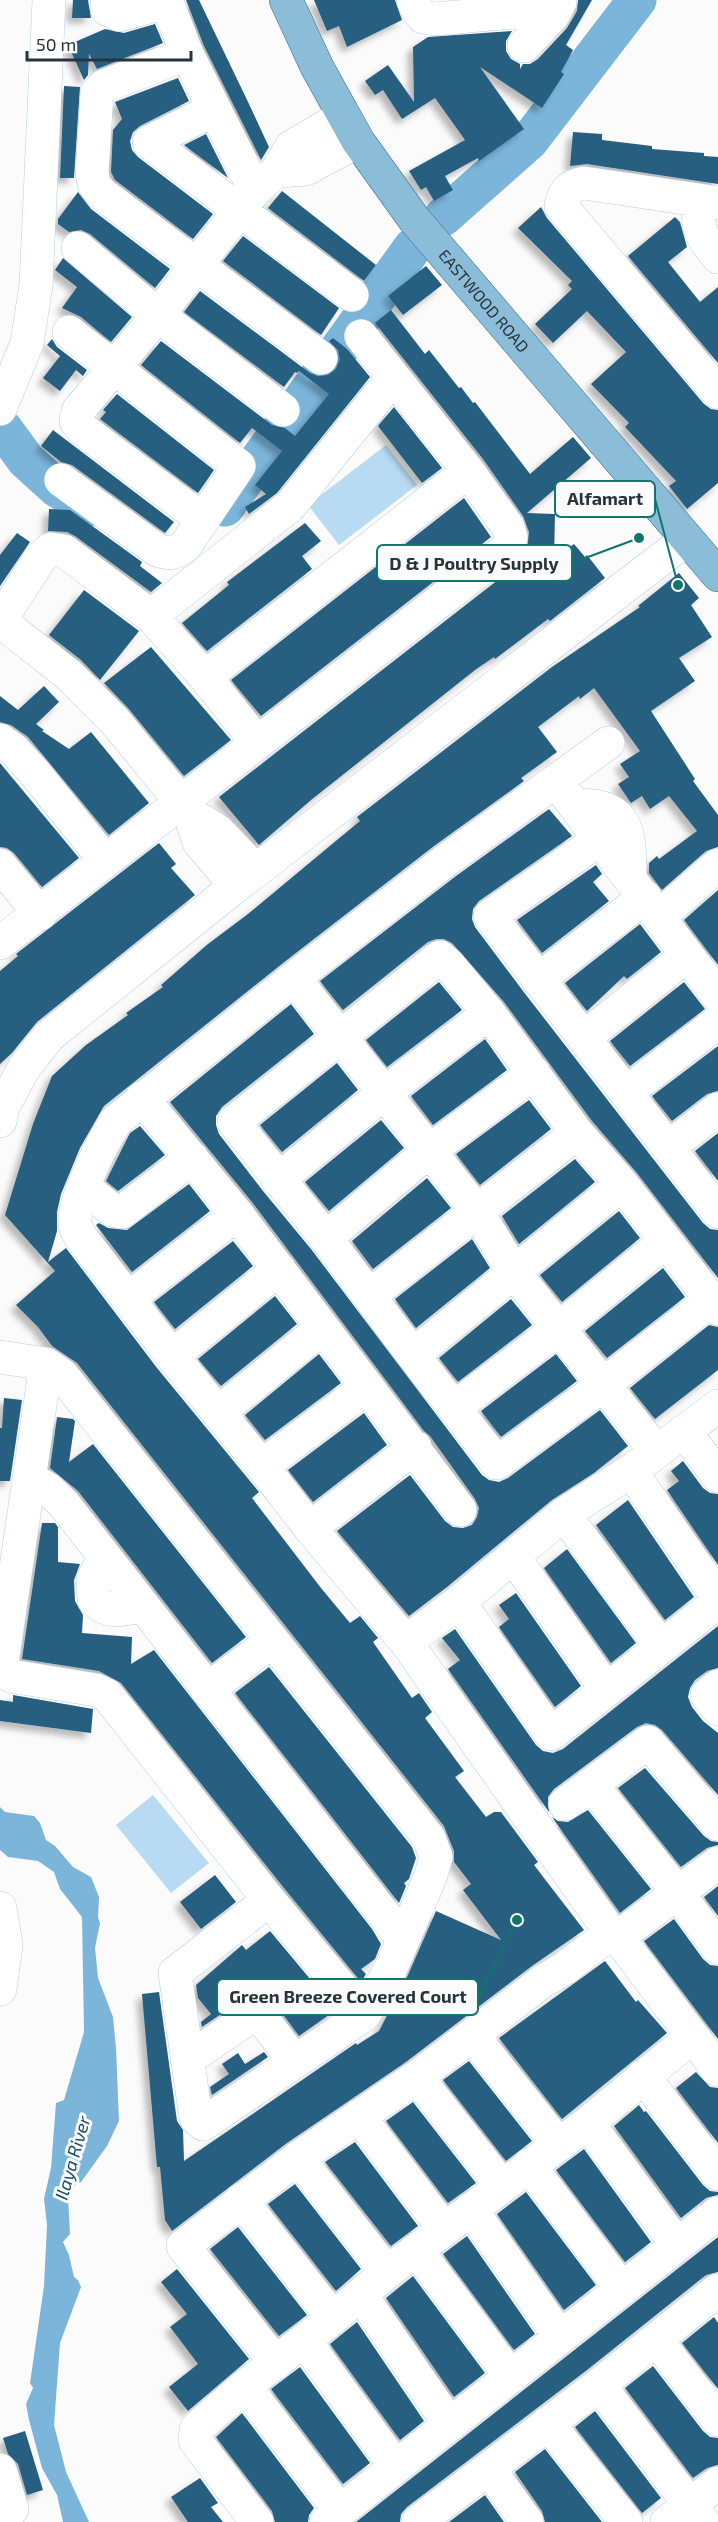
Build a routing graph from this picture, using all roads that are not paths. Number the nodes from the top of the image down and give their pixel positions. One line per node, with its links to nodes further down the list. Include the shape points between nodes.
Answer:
1 (50, 0): 24 (street, via 36,285 27,343)
2 (107, 0): 5 (street, via 107,9 119,15)
3 (286, 0): 10 (main road, EASTWOOD ROAD)
4 (413, 0): 6 (street, via 423,16 436,19)
5 (166, 1): 8 (street)
6 (557, 7): 7 (street)
7 (524, 46)
8 (186, 54): 9 (street); 15 (street, via 104,86 97,93 92,173 102,194)
9 (213, 110): 11 (street); 11 (street, via 149,142)
10 (351, 128): 11 (street, via 306,169); 29 (main road, EASTWOOD ROAD, via 443,255)
11 (257, 190): 15 (street); 16 (street)
12 (708, 202): 14 (street, via 697,222 701,235); 23 (street, via 584,183 571,186 563,195 561,206)
13 (78, 248): 17 (street)
14 (718, 257)
15 (197, 263): 17 (street); 20 (street)
16 (352, 295)
17 (158, 315): 21 (street); 25 (street)
18 (69, 332): 21 (street)
19 (361, 336): 22 (street)
20 (321, 358)
21 (115, 369): 28 (street, via 240,466); 28 (street, via 78,411 76,421)
22 (393, 378): 26 (street); 31 (street, via 290,506)
23 (718, 392)
24 (0, 409)
25 (283, 410)
26 (468, 471): 33 (street); 35 (street, via 508,527 509,547)
27 (61, 480): 28 (street, via 157,550 167,553 185,546)
28 (202, 519)
29 (687, 539): 30 (main road, EASTWOOD ROAD); 43 (street)
30 (718, 575)
31 (152, 616): 32 (street, via 64,552 51,549 41,556); 33 (street)
32 (0, 621): 38 (street, via 69,675 114,720)
33 (205, 677): 35 (street)
34 (0, 740): 40 (street, via 34,772)
35 (257, 742): 38 (street)
36 (608, 742): 37 (street)
37 (566, 793): 39 (street); 44 (street, via 617,815 627,832); 48 (street, via 445,861)
38 (186, 808): 40 (street); 43 (street, via 218,831)
39 (600, 839): 44 (street); 49 (street, via 490,916)
40 (105, 860): 45 (street)
41 (0, 865): 45 (street)
42 (718, 865): 44 (street)
43 (246, 878): 59 (street, via 49,1036 24,1068 3,1107)
44 (645, 897): 47 (street); 49 (street)
45 (40, 914): 46 (street)
46 (0, 943)
47 (706, 974): 53 (street)
48 (294, 978): 52 (street); 57 (street)
49 (538, 981): 53 (street)
50 (489, 1012): 52 (street, via 440,957); 54 (street); 56 (street)
51 (718, 1022): 55 (street)
52 (340, 1036): 56 (street); 64 (street, via 234,1122)
53 (585, 1037): 55 (street)
54 (534, 1073): 60 (street); 62 (street)
55 (627, 1092): 61 (street)
56 (384, 1093): 62 (street); 64 (street)
57 (142, 1098): 63 (street); 66 (street, via 116,1121 99,1147)
58 (718, 1109): 61 (street)
59 (0, 1121)
60 (577, 1133): 65 (street); 68 (street)
61 (669, 1147): 67 (street)
62 (429, 1151): 68 (street); 70 (street)
63 (192, 1158): 66 (street, via 122,1212 112,1210); 69 (street)
64 (278, 1180): 70 (street)
65 (622, 1184): 71 (street); 73 (street)
66 (84, 1187): 75 (street, via 75,1225)
67 (717, 1208)
68 (476, 1210): 73 (street); 74 (street)
69 (237, 1214): 72 (street); 75 (street)
70 (326, 1238): 74 (street)
71 (666, 1241): 76 (street); 78 (street)
72 (279, 1269): 77 (street); 80 (street)
73 (514, 1272): 78 (street); 79 (street)
74 (369, 1296): 79 (street)
75 (128, 1299): 80 (street)
76 (715, 1304): 83 (street)
77 (322, 1328): 84 (street); 87 (street)
78 (558, 1329): 83 (street); 86 (street)
79 (413, 1355): 86 (street)
80 (172, 1356): 87 (street)
81 (0, 1357): 82 (street)
82 (46, 1364): 94 (street); 101 (street, via 62,1375)
83 (603, 1385): 86 (street, via 497,1463); 90 (street)
84 (367, 1387): 89 (street); 91 (street)
85 (718, 1406): 88 (street)
86 (454, 1408)
87 (218, 1413): 91 (street)
88 (684, 1431): 90 (street); 93 (street)
89 (415, 1447): 95 (street); 97 (street)
90 (657, 1452): 92 (street)
91 (262, 1466): 97 (street)
92 (631, 1472): 96 (street); 99 (street)
93 (718, 1476)
94 (29, 1478): 105 (street, via 63,1503); 113 (street, via 2,1663 4,1672 107,1695)
95 (460, 1510)
96 (564, 1514): 98 (street); 103 (street)
97 (310, 1528): 102 (street)
98 (513, 1556): 100 (street); 106 (street)
99 (718, 1600): 103 (street)
100 (459, 1602): 102 (street); 106 (street, via 551,1734)
101 (272, 1641): 105 (street); 116 (street, via 429,1838 436,1857)
102 (406, 1642): 115 (street)
103 (661, 1646): 106 (street)
104 (718, 1686): 107 (street, via 707,1695)
105 (207, 1690): 116 (street)
106 (607, 1690)
107 (718, 1709)
108 (591, 1784): 109 (street); 110 (street, via 648,1742); 112 (street)
109 (565, 1804)
110 (718, 1824)
111 (718, 1863): 112 (street)
112 (678, 1893): 115 (street); 117 (street)
113 (269, 1900): 119 (street); 122 (street, via 175,1973)
114 (0, 1908): 118 (street, via 6,1945)
115 (615, 1935): 120 (street, via 543,1980); 121 (street)
116 (403, 1939): 119 (street)
117 (718, 1948)
118 (0, 1989)
119 (364, 2015): 123 (street)
120 (473, 2036): 126 (street); 129 (street)
121 (692, 2037): 124 (street); 125 (street)
122 (187, 2060): 123 (street, via 259,2014); 123 (street, via 196,2118 203,2124)
123 (295, 2062)
124 (718, 2070)
125 (643, 2076): 128 (street); 132 (street)
126 (417, 2077): 127 (street); 133 (street)
127 (359, 2116): 130 (street); 137 (street)
128 (588, 2123): 129 (street); 138 (street)
129 (558, 2144): 131 (street)
130 (298, 2158): 134 (street); 140 (street)
131 (529, 2165): 133 (street); 141 (street)
132 (718, 2174)
133 (502, 2186): 135 (street)
134 (241, 2200): 144 (street); 148 (street, via 183,2246)
135 (471, 2210): 137 (street); 145 (street)
136 (718, 2214): 138 (street)
137 (444, 2229): 139 (street)
138 (677, 2245): 141 (street)
139 (417, 2250): 140 (street); 149 (street)
140 (387, 2272): 142 (street)
141 (621, 2289): 145 (street)
142 (361, 2295): 144 (street); 154 (street)
143 (716, 2297): 146 (street)
144 (333, 2318): 147 (street)
145 (561, 2337): 149 (street)
146 (656, 2339): 150 (street); 152 (street)
147 (304, 2340): 148 (street); 155 (street)
148 (276, 2363): 151 (street)
149 (511, 2377): 154 (street)
150 (599, 2385): 153 (street); 160 (street)
151 (245, 2386): 161 (street); 163 (street, via 196,2429 195,2440)
152 (718, 2420)
153 (548, 2423): 156 (street); 165 (street)
154 (450, 2425): 155 (street)
155 (396, 2467): 161 (street)
156 (489, 2469): 162 (street); 164 (street)
157 (0, 2470): 159 (street, via 12,2509)
158 (718, 2483): 160 (street)
159 (0, 2512)
160 (687, 2516)
161 (333, 2517)
162 (429, 2518)
163 (257, 2522)
164 (527, 2522)
165 (626, 2522)

